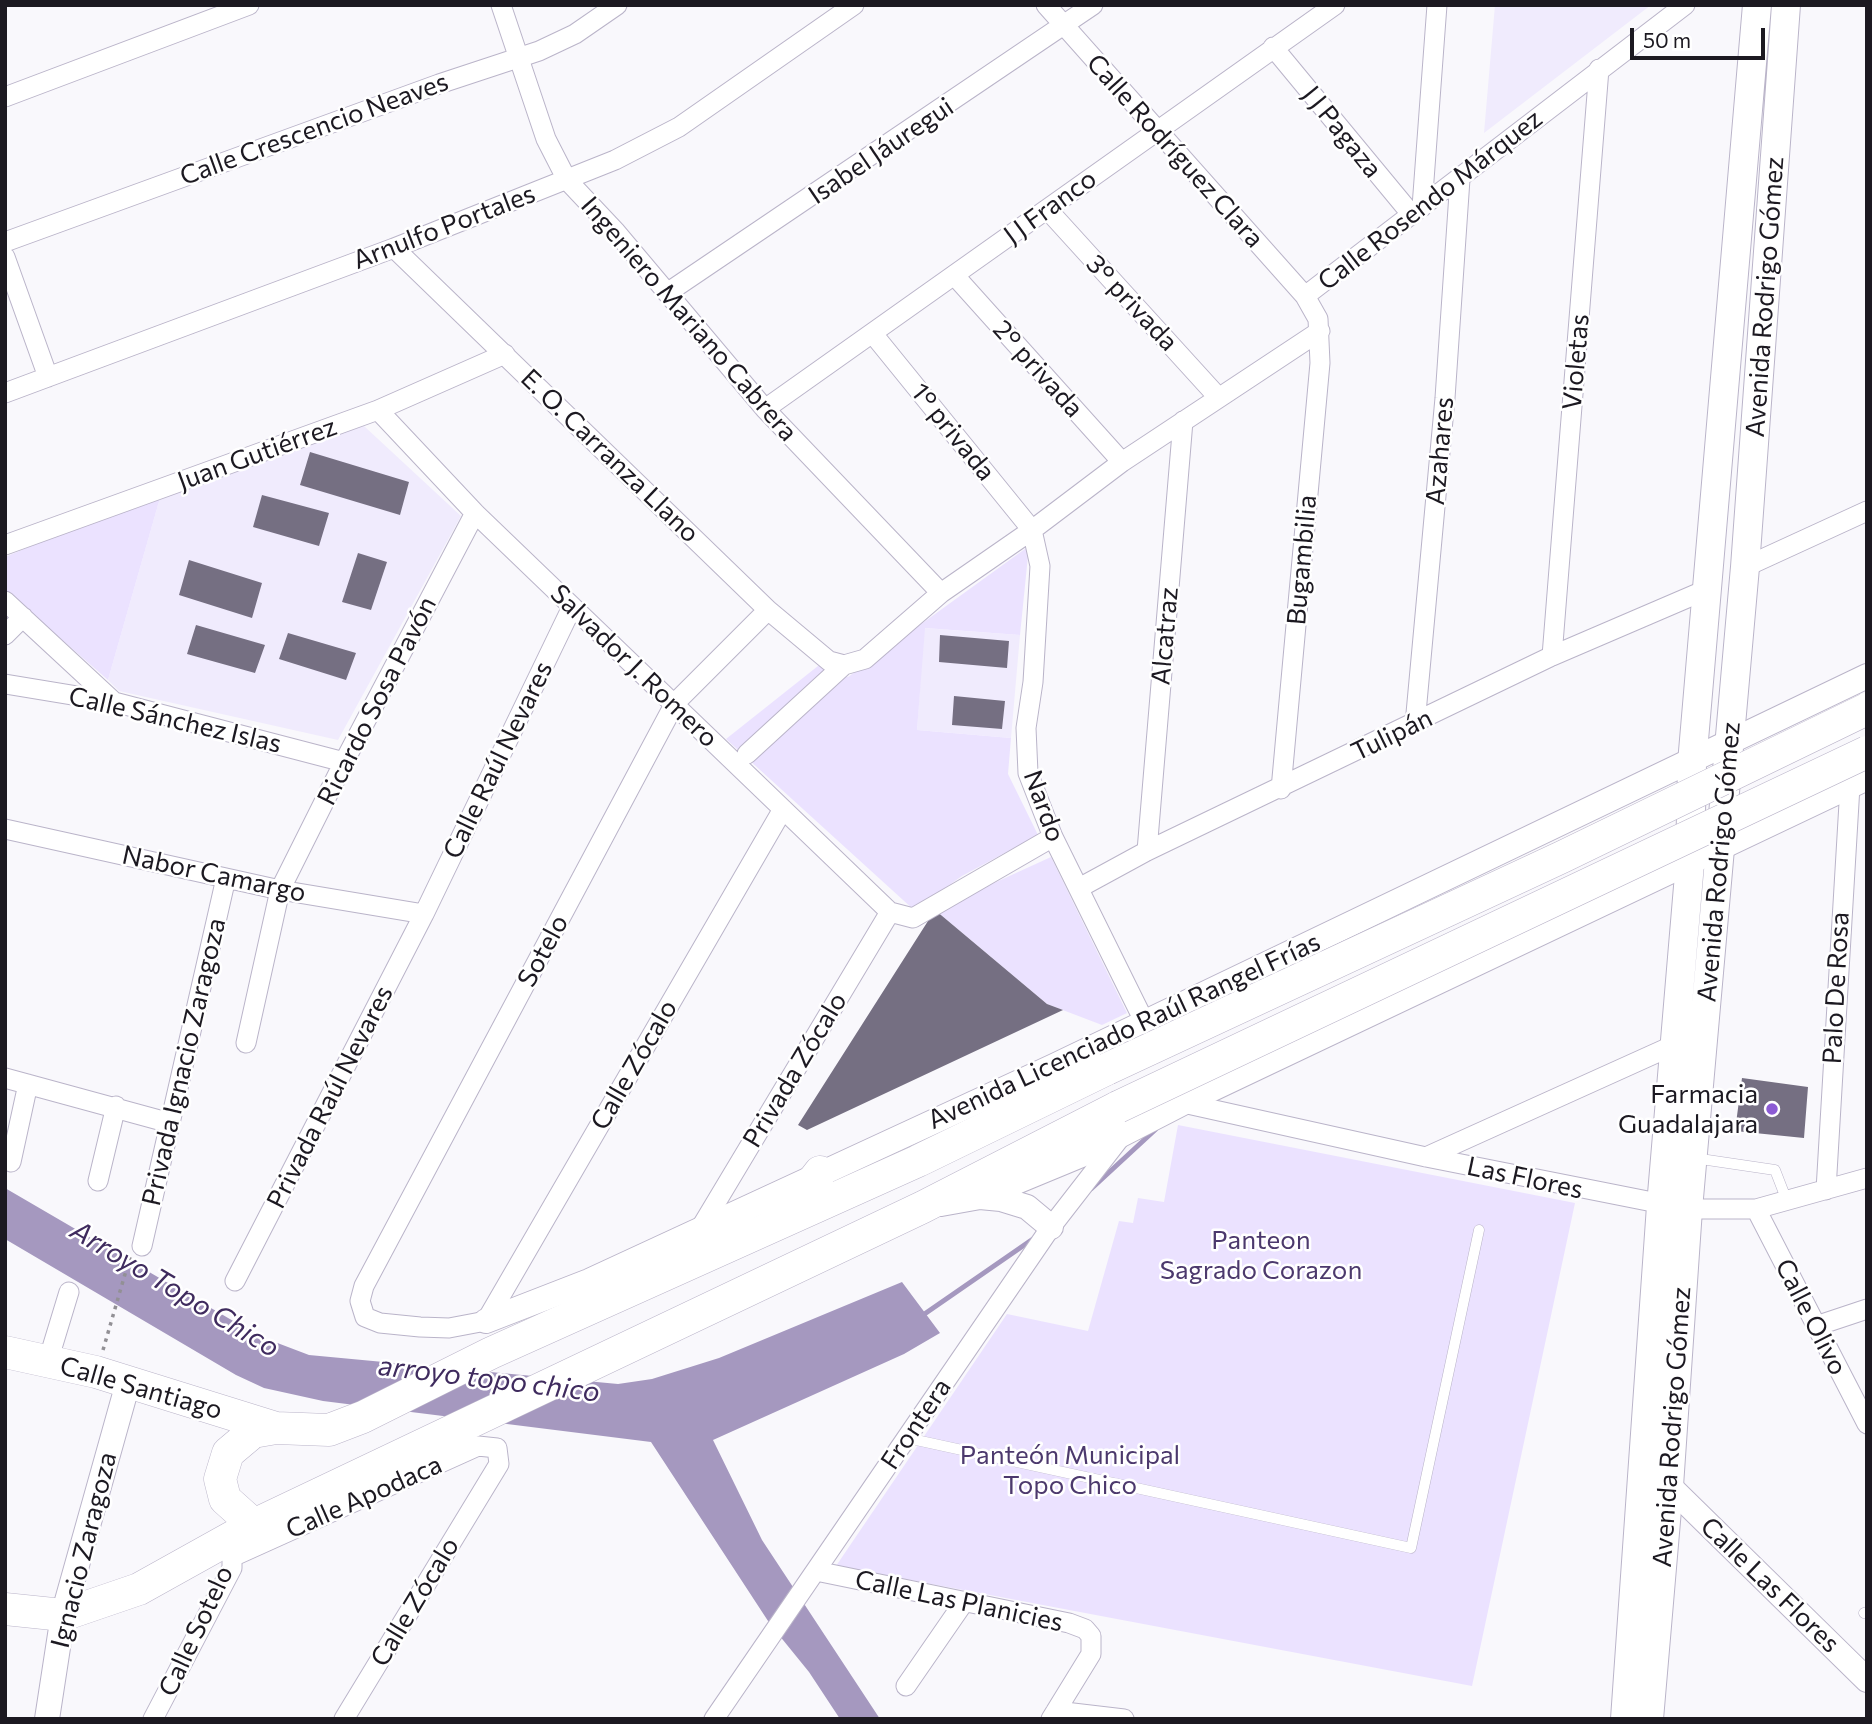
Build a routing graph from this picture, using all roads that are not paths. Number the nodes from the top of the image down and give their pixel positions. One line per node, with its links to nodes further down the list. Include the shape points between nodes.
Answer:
1 (249, 5): 16 (street)
2 (501, 5): 14 (street, Ingeniero Mariano Cabrera)
3 (617, 5): 14 (street, Calle Crescencio Neaves, via 556,45)
4 (854, 5): 19 (street, Arnulfo Portales, via 679,127)
5 (1046, 5): 12 (street, Calle Rodríguez Clara)
6 (1093, 5): 12 (street, Isabel Jáuregui)
7 (1335, 5): 13 (street, J J Franco)
8 (1437, 5): 21 (street)
9 (1685, 5): 15 (street, Calle Rosendo Márquez)
10 (1757, 5): 43 (main road, Avenida Rodrigo Gómez)
11 (1786, 5): 42 (main road, Avenida Rodrigo Gómez)
12 (1064, 26): 17 (street, Calle Rodríguez Clara); 26 (street, Isabel Jáuregui)
13 (1273, 47): 17 (street, J J Franco); 21 (street, J J Pagaza)
14 (520, 58): 19 (street, Ingeniero Mariano Cabrera, via 546,139); 22 (street, Calle Crescencio Neaves, via 439,83)
15 (1599, 69): 18 (street, Calle Rosendo Márquez); 50 (street, Violetas)
16 (5, 97)
17 (1155, 131): 20 (street, J J Franco); 27 (street, Calle Rodríguez Clara)
18 (1460, 178): 21 (street, Calle Rosendo Márquez); 58 (street, Azahares)
19 (567, 180): 23 (street, Arnulfo Portales); 26 (street, Ingeniero Mariano Cabrera)
20 (1047, 209): 25 (street, J J Franco); 33 (street, 3° privada)
21 (1417, 211): 27 (street, Calle Rosendo Márquez)
22 (5, 242)
23 (394, 248): 30 (street, E. O. Carranza Llano); 31 (street, Arnulfo Portales)
24 (5, 257): 31 (street)
25 (954, 275): 29 (street, J J Franco); 37 (street, 2° privada)
26 (667, 293): 34 (street, Ingeniero Mariano Cabrera)
27 (1305, 296): 28 (street, Calle Rosendo Márquez)
28 (1320, 331): 33 (street, Calle Rosendo Márquez); 65 (street, Bugambilia)
29 (873, 334): 34 (street, J J Franco); 40 (street, 1° privada)
30 (505, 354): 35 (street, Juan Gutiérrez); 47 (street, E. O. Carranza Llano)
31 (48, 377): 32 (street, Arnulfo Portales)
32 (5, 393)
33 (1218, 397): 36 (street, Calle Rosendo Márquez)
34 (765, 409): 44 (street, Ingeniero Mariano Cabrera)
35 (378, 410): 39 (street, Salvador J. Romero); 41 (street, Juan Gutiérrez)
36 (1183, 421): 37 (street, Calle Rosendo Márquez); 71 (street, Alcatraz)
37 (1122, 462): 40 (street, Calle Rosendo Márquez)
38 (1867, 511): 42 (street)
39 (475, 513): 46 (street, Salvador J. Romero); 62 (street, Ricardo Sosa Pavón)
40 (1032, 530): 44 (street, Calle Rosendo Márquez); 69 (street, Nardo, via 1039,579 1026,751 1028,774)
41 (5, 545)
42 (1745, 567): 59 (main road, Avenida Rodrigo Gómez)
43 (1708, 589): 50 (street, Tulipán); 63 (main road, Avenida Rodrigo Gómez)
44 (941, 593): 51 (street, Calle Rosendo Márquez, via 864,659)
45 (5, 601): 48 (street)
46 (572, 607): 56 (street, Salvador J. Romero); 77 (street, Calle Raúl Nevares)
47 (768, 610): 51 (street, E. O. Carranza Llano); 56 (street, Sotelo)
48 (23, 617): 49 (street); 55 (street)
49 (5, 635)
50 (1552, 656): 58 (street, Tulipán)
51 (837, 663): 61 (street, Calle Rosendo Márquez)
52 (1867, 677): 54 (street, Avenida Licenciado Raúl Rangel Frías)
53 (5, 684): 55 (street, Calle Sánchez Islas)
54 (1826, 696): 59 (street, Avenida Licenciado Raúl Rangel Frías); 64 (street, via 1825,750)
55 (114, 702): 62 (street, Calle Sánchez Islas)
56 (675, 703): 66 (street, Salvador J. Romero); 108 (street, Sotelo, via 364,1286 359,1301)
57 (1867, 709): 103 (main road, bridge)
58 (1415, 724): 65 (street, Tulipán)
59 (1729, 745): 63 (street, Avenida Licenciado Raúl Rangel Frías); 70 (main road, Avenida Rodrigo Gómez)
60 (1867, 752): 86 (main road, Calle Apodaca, bridge)
61 (747, 754)
62 (344, 762): 75 (street, Ricardo Sosa Pavón)
63 (1692, 763): 67 (street, Avenida Licenciado Raúl Rangel Frías); 72 (main road, Avenida Rodrigo Gómez)
64 (1858, 782): 70 (street); 94 (street, Palo De Rosa)
65 (1281, 789): 71 (street, Tulipán)
66 (782, 810): 78 (street, Salvador J. Romero); 109 (street, Calle Zócalo)
67 (1558, 825): 76 (street, via 1579,837 1595,866 1596,896); 79 (street, Avenida Licenciado Raúl Rangel Frías)
68 (5, 829): 73 (street, Nabor Camargo)
69 (1053, 837): 74 (street, Nardo); 78 (street, via 932,909 913,918)
70 (1720, 849): 72 (street); 89 (main road, Avenida Rodrigo Gómez)
71 (1147, 851): 74 (street, Tulipán)
72 (1690, 863): 76 (street); 81 (main road, Avenida Rodrigo Gómez)
73 (226, 878): 75 (street, Nabor Camargo); 87 (street, Privada Ignacio Zaragoza)
74 (1079, 888): 79 (street, Nardo)
75 (281, 890): 77 (street, Nabor Camargo); 80 (street, Ricardo Sosa Pavón)
76 (1588, 909): 84 (street)
77 (425, 914): 105 (street, Privada Raúl Nevares)
78 (893, 914): 101 (street, Privada Zócalo)
79 (1145, 1023): 91 (street, Avenida Licenciado Raúl Rangel Frías)
80 (246, 1043)
81 (1674, 1045): 88 (street); 98 (main road, Avenida Rodrigo Gómez)
82 (5, 1078): 83 (street)
83 (28, 1084): 85 (street); 90 (street)
84 (1183, 1103): 86 (street); 88 (street, Las Flores)
85 (116, 1106): 87 (street); 93 (street)
86 (1121, 1120): 95 (street, via 1084,1154); 97 (main road, Calle Apodaca); 100 (street, Frontera)
87 (170, 1123): 104 (street, Privada Ignacio Zaragoza)
88 (1426, 1157): 98 (street, Las Flores)
89 (1692, 1157): 96 (lane, via 1775,1170); 98 (main road, Avenida Rodrigo Gómez)
90 (12, 1162)
91 (820, 1172): 101 (street, Avenida Licenciado Raúl Rangel Frías); 103 (main road, via 806,1190 762,1219)
92 (1867, 1178): 94 (street, Las Flores)
93 (98, 1181)
94 (1826, 1190): 96 (street, Las Flores)
95 (980, 1197): 97 (street); 100 (street, via 1027,1207)
96 (1787, 1200): 99 (street, Las Flores)
97 (923, 1207): 120 (main road, Calle Apodaca)
98 (1674, 1208): 99 (street, Las Flores); 118 (main road, Avenida Rodrigo Gómez); 119 (main road, Avenida Rodrigo Gómez)
99 (1756, 1209): 110 (street, Calle Olivo)
100 (1051, 1227): 116 (street, Frontera)
101 (700, 1229): 109 (street, Avenida Licenciado Raúl Rangel Frías, via 589,1281)
102 (1479, 1230): 116 (lane, via 1411,1548)
103 (737, 1243): 115 (main road, via 491,1353 363,1417 328,1430)
104 (137, 1250)
105 (236, 1281)
106 (69, 1292): 112 (street)
107 (1867, 1309): 110 (street)
108 (365, 1317): 109 (street, Avenida Licenciado Raúl Rangel Frías, via 380,1323 449,1328)
109 (486, 1321)
110 (1816, 1326): 114 (street, Calle Olivo)
111 (5, 1352): 112 (main road, Calle Santiago)
112 (48, 1361): 113 (main road, Calle Santiago)
113 (128, 1383): 115 (main road, Calle Santiago); 125 (street, Ignacio Zaragoza)
114 (1867, 1424)
115 (276, 1428): 120 (main road, via 253,1432 237,1444 222,1470 225,1500)
116 (907, 1438): 122 (street, Frontera)
117 (496, 1448): 121 (street, Calle Apodaca, via 478,1446); 133 (street, Calle Zócalo, via 499,1464)
118 (1643, 1461): 119 (street, Calle Las Flores); 126 (main road, Avenida Rodrigo Gómez)
119 (1669, 1486): 126 (main road, Avenida Rodrigo Gómez); 127 (street, Calle Las Flores)
120 (254, 1525): 121 (main road, Calle Apodaca)
121 (227, 1551): 125 (main road, Calle Apodaca, via 139,1590); 132 (street, Calle Sotelo, via 232,1568)
122 (816, 1571): 123 (street, Calle Las Planicies); 130 (street, Frontera)
123 (964, 1602): 128 (street); 129 (street, Calle Las Planicies, via 1078,1626 1091,1636 1087,1664)
124 (5, 1609): 125 (main road, Calle Apodaca)
125 (63, 1615): 131 (street, Ignacio Zaragoza)
126 (1643, 1635): 135 (main road, Avenida Rodrigo Gómez); 136 (main road, Avenida Rodrigo Gómez)
127 (1867, 1680)
128 (906, 1686)
129 (1054, 1715): 134 (street)
130 (719, 1717)
131 (47, 1719)
132 (153, 1719)
133 (344, 1719)
134 (1124, 1719)
135 (1625, 1719)
136 (1649, 1719)

